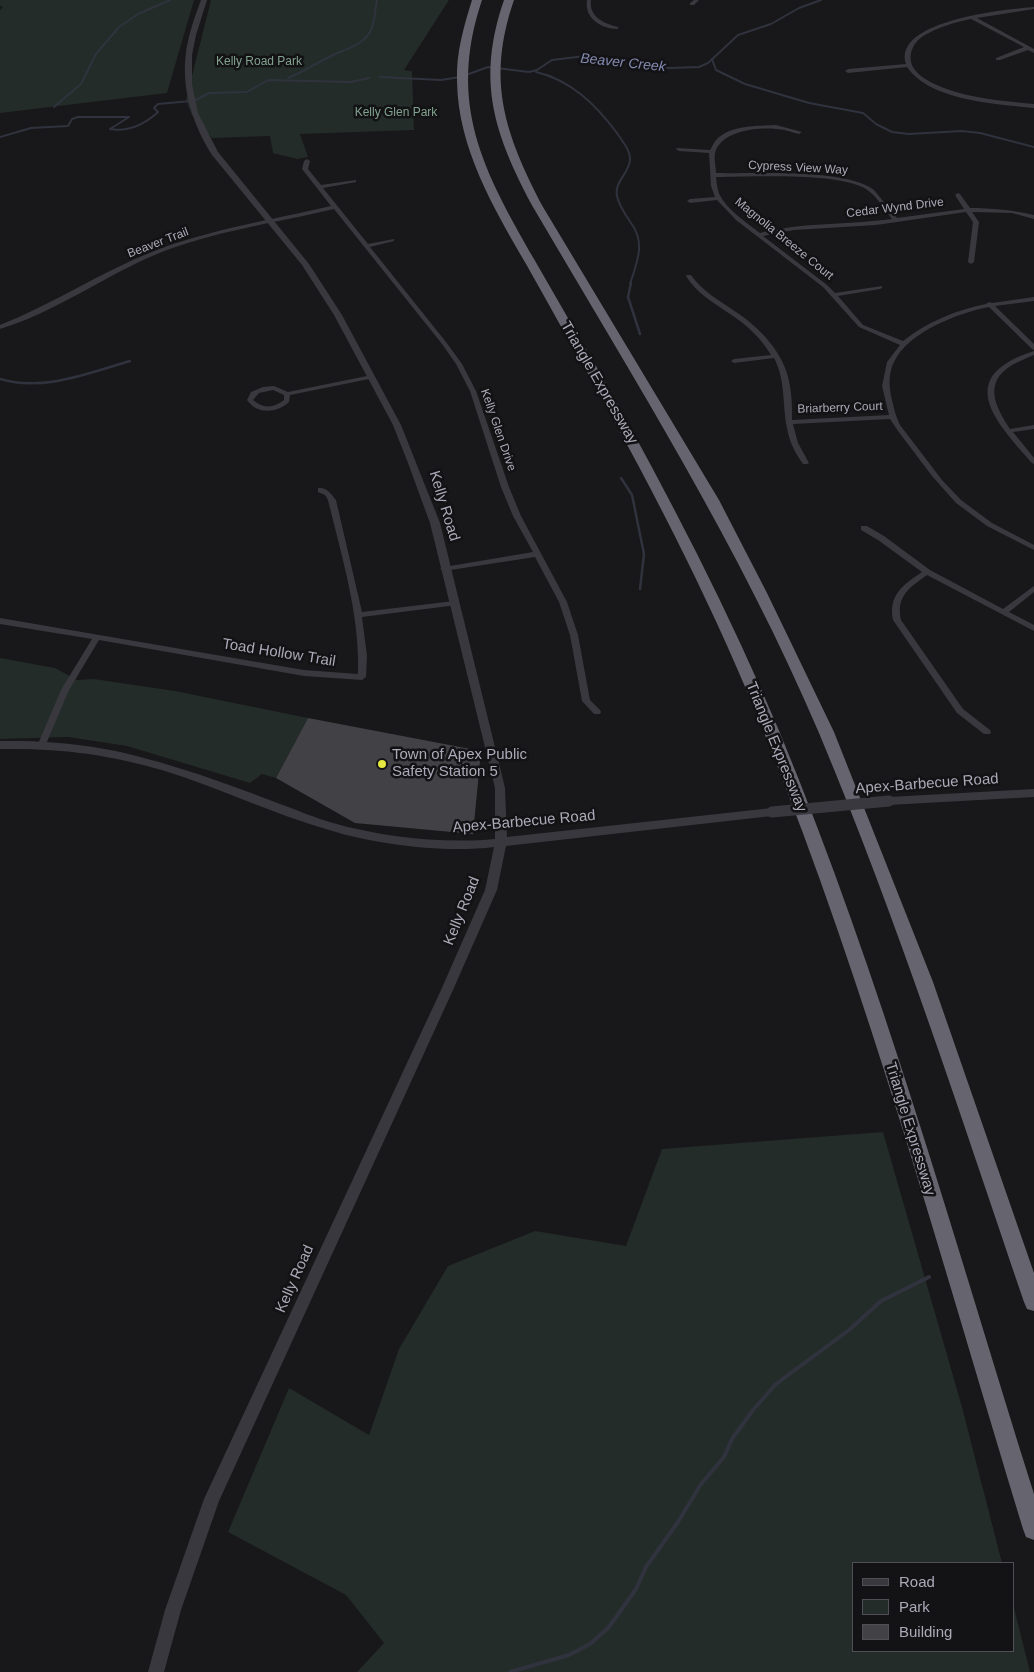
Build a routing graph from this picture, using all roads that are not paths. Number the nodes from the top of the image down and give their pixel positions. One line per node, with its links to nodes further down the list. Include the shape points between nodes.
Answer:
1 (204, 0): 31 (street, Kelly Road, via 191,38 187,83 203,134 215,154)
2 (477, 0): 75 (highway, Triangle Expressway, via 468,25 461,87 472,147 500,209 676,525 715,603 785,765 848,934)
3 (509, 0): 17 (highway, via 499,30 494,82)
4 (589, 0): 9 (street, via 592,16 604,25)
5 (697, 0): 6 (street)
6 (692, 4)
7 (1034, 8): 8 (street)
8 (972, 16): 10 (street); 13 (street, via 919,37 908,49)
9 (616, 28)
10 (1027, 48): 11 (street); 12 (street)
11 (1034, 51)
12 (998, 59)
13 (909, 66): 14 (street); 15 (street, via 922,79 955,94)
14 (848, 71)
15 (1034, 106)
16 (799, 132): 19 (street, via 776,127 745,129 718,141)
17 (507, 144): 74 (highway, via 538,207 712,500 760,592 826,732 924,982)
18 (679, 149): 19 (street)
19 (712, 152): 21 (street, Magnolia Breeze Court)
20 (307, 161): 23 (street, Kelly Glen Drive, via 305,169)
21 (713, 175): 25 (street, Magnolia Breeze Court); 30 (street, Cypress View Way, via 852,182 872,192)
22 (354, 181): 23 (street)
23 (319, 186): 27 (street, Kelly Glen Drive)
24 (958, 195): 28 (street)
25 (718, 198): 26 (street); 32 (street, Magnolia Breeze Court)
26 (690, 201)
27 (334, 207): 31 (street, Beaver Trail); 34 (street, Kelly Glen Drive)
28 (970, 209): 29 (street, Cedar Wynd Drive, via 999,210); 30 (street, Cedar Wynd Drive); 35 (street, via 977,226)
29 (1034, 217)
30 (896, 220): 32 (street, Cedar Wynd Drive, via 782,229)
31 (272, 222): 41 (street, Beaver Trail, via 166,249); 47 (street, Kelly Road, via 305,264 338,315)
32 (759, 235): 38 (street, Magnolia Breeze Court)
33 (392, 240): 34 (street)
34 (367, 246): 58 (street, Kelly Glen Drive, via 459,364 481,412 505,486)
35 (971, 262)
36 (689, 276): 45 (street, via 696,288 754,329)
37 (880, 287): 38 (street)
38 (834, 295): 42 (street, Magnolia Breeze Court, via 861,326)
39 (1034, 299): 40 (street)
40 (989, 304): 42 (street, via 934,323); 43 (street)
41 (0, 327)
42 (904, 344): 49 (street, via 892,362 887,380 887,399)
43 (1034, 348)
44 (1034, 353): 52 (street, via 1007,365 991,384 991,404)
45 (776, 356): 46 (street); 50 (street, via 786,380)
46 (734, 361)
47 (372, 377): 48 (street); 59 (street, Kelly Road, via 414,462 435,523)
48 (287, 394): 48 (street, via 280,389 268,388 258,391 250,400 260,408 273,408 284,404)
49 (892, 417): 50 (street, Briarberry Court); 57 (street, via 953,496 996,527)
50 (789, 422): 54 (street, via 796,450)
51 (1034, 427): 52 (street)
52 (1008, 431): 53 (street)
53 (1034, 462)
54 (805, 463)
55 (321, 490): 64 (street, Toad Hollow Trail, via 332,500)
56 (864, 528): 60 (street)
57 (1034, 548)
58 (537, 554): 59 (street); 68 (street, Kelly Glen Drive, via 564,602 574,635 586,701)
59 (444, 569): 62 (street, Kelly Road)
60 (927, 572): 63 (street); 69 (street, via 901,592 895,604 897,620 960,711)
61 (1034, 588): 63 (street)
62 (454, 603): 64 (street); 73 (street, Kelly Road, via 500,788)
63 (1004, 612): 66 (street)
64 (358, 615): 67 (street, Toad Hollow Trail, via 363,650 362,677 304,673)
65 (0, 621): 67 (street, Toad Hollow Trail)
66 (1034, 628)
67 (98, 638): 70 (street, via 65,690)
68 (597, 712)
69 (987, 732)
70 (42, 744): 71 (street, Apex-Barbecue Road); 73 (street, Apex-Barbecue Road, via 96,749 135,757 359,835 424,843)
71 (0, 745)
72 (1034, 794): 73 (street, Apex-Barbecue Road, bridge, via 889,801)
73 (501, 841): 76 (street, Kelly Road, via 491,890 212,1499 173,1610)
74 (1034, 1302)
75 (1034, 1529)
76 (156, 1672)

